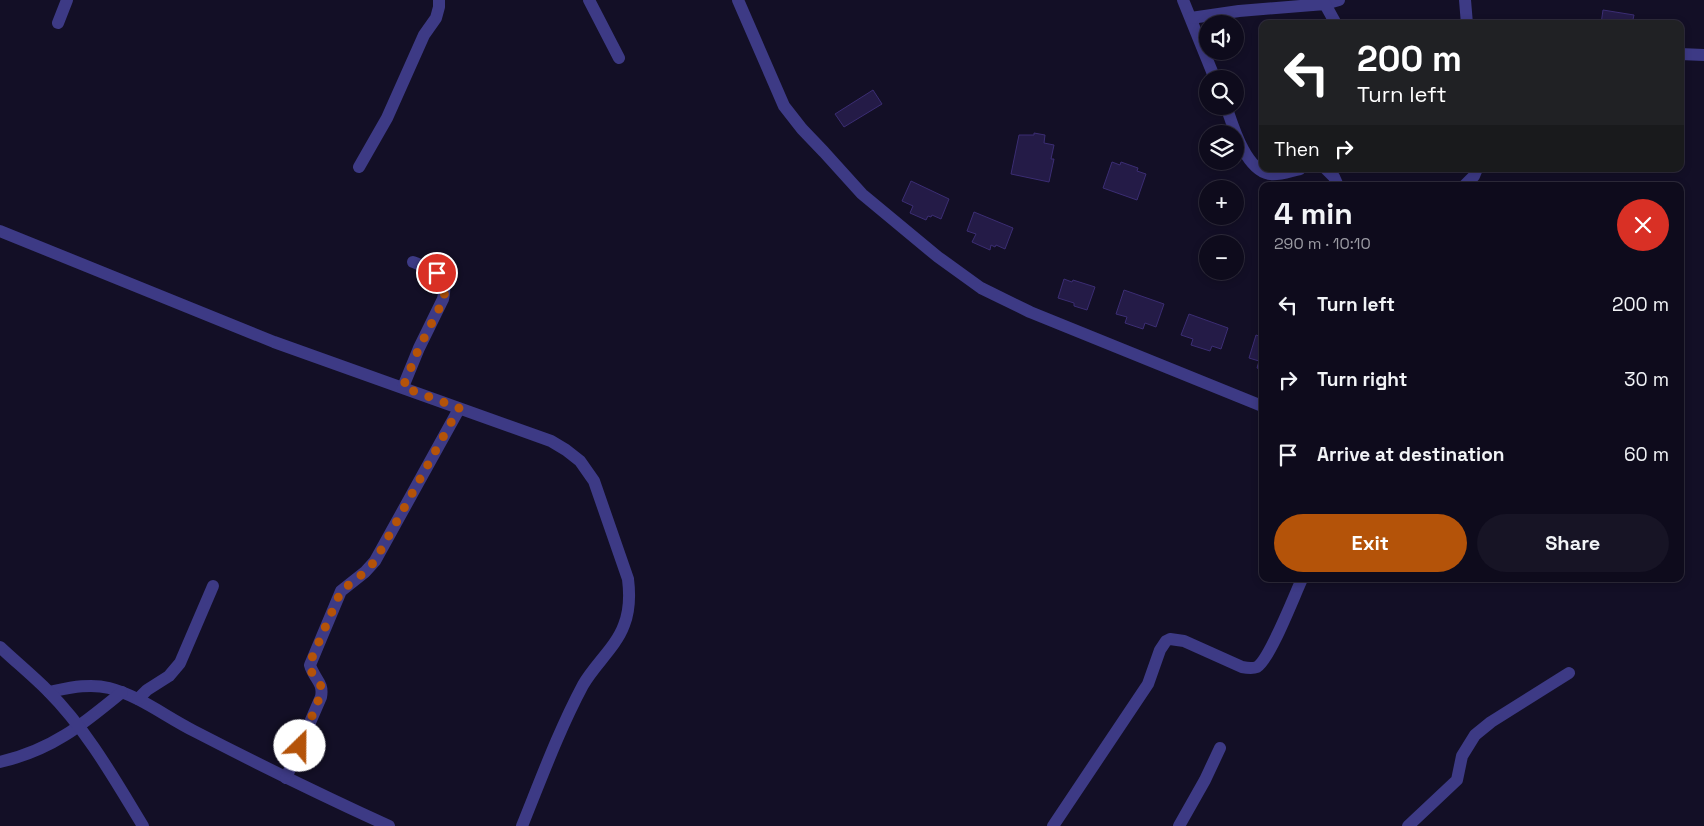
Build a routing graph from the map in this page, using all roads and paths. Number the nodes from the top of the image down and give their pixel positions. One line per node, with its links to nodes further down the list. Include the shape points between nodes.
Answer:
1 (67, 0): 12 (street)
2 (439, 0): 18 (street, via 436,18 424,35 387,118)
3 (589, 0): 15 (street)
4 (738, 0): 27 (street, via 784,106 862,194 938,257 981,288 1030,312)
5 (1184, 0): 9 (street)
6 (1339, 0): 8 (street)
7 (1465, 0): 11 (street)
8 (1324, 4): 9 (street); 10 (street)
9 (1191, 18): 16 (street)
10 (1334, 20)
11 (1467, 20)
12 (58, 23)
13 (1684, 54): 14 (street)
14 (1704, 55)
15 (620, 58)
16 (1211, 70)
17 (1229, 115): 19 (street, via 1240,144)
18 (359, 167)
19 (1259, 168)
20 (1264, 172): 21 (street)
21 (1287, 172)
22 (1476, 172): 23 (street)
23 (1468, 182)
24 (0, 232): 26 (street, via 274,342)
25 (413, 262): 26 (street, via 437,273 445,285 445,292)
26 (403, 387): 28 (street)
27 (1259, 405)
28 (459, 408): 39 (street, via 375,561 339,595 310,666 322,685 321,697); 42 (street, via 551,441 580,461 594,481 628,579 628,613 624,627 584,684)
29 (1301, 582): 43 (street, via 1268,654 1257,667 1242,667 1184,640 1166,641 1148,684)
30 (213, 586): 35 (street, via 180,663 169,676)
31 (0, 647): 33 (street)
32 (1569, 673): 45 (street, via 1475,735 1462,756 1457,780)
33 (49, 692): 34 (street, via 80,686); 36 (street)
34 (122, 692): 35 (street); 36 (street)
35 (138, 699): 39 (street, via 186,728)
36 (79, 728): 38 (street, via 18,758); 40 (street)
37 (1220, 748): 44 (street)
38 (0, 762)
39 (286, 778): 41 (street)
40 (143, 826)
41 (389, 826)
42 (522, 826)
43 (1053, 826)
44 (1179, 826)
45 (1408, 826)

